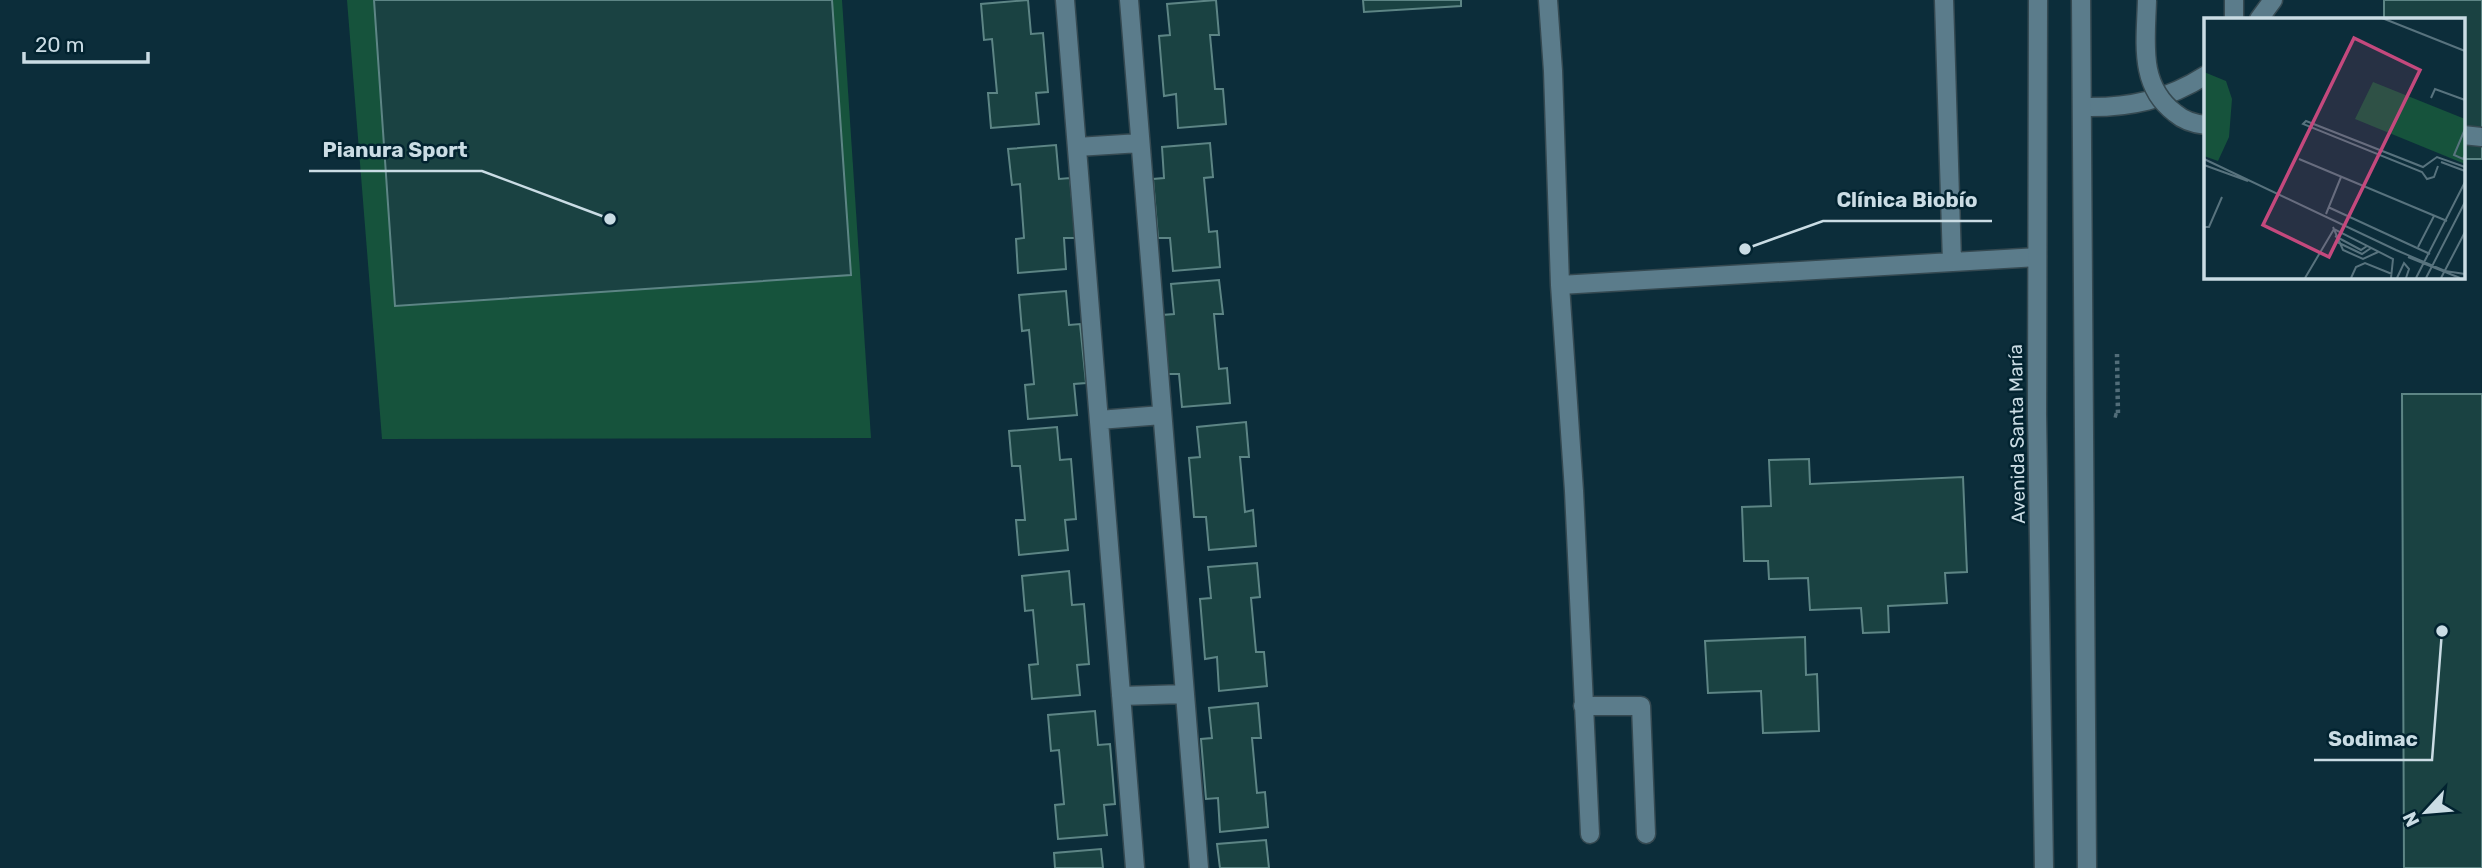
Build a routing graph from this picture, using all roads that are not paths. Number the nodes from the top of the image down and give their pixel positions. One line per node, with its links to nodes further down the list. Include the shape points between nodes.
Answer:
1 (1065, 0): 18 (main road)
2 (1129, 0): 17 (main road)
3 (1548, 0): 21 (main road)
4 (1944, 0): 20 (main road)
5 (2038, 0): 19 (main road, Avenida Santa María)
6 (2081, 0): 13 (main road)
7 (2147, 0): 14 (main road, bridge, via 2147,73 2165,106 2181,118)
8 (2234, 0): 10 (main road)
9 (2273, 0): 11 (main road)
10 (2234, 18)
11 (2260, 18)
12 (2204, 76): 13 (main road, via 2144,103)
13 (2084, 107): 32 (main road)
14 (2204, 124)
15 (2464, 135): 16 (main road)
16 (2482, 137)
17 (1140, 143): 18 (main road); 22 (main road)
18 (1077, 147): 23 (main road)
19 (2037, 257): 20 (main road); 31 (main road, Avenida Santa María)
20 (1952, 262): 21 (main road)
21 (1560, 285): 26 (main road)
22 (1163, 415): 23 (main road); 24 (main road)
23 (1099, 421): 25 (main road)
24 (1185, 694): 25 (main road); 30 (main road)
25 (1121, 696): 29 (main road)
26 (1583, 706): 27 (main road); 28 (main road, via 1641,706)
27 (1590, 834)
28 (1646, 834)
29 (1135, 868)
30 (1199, 868)
31 (2044, 868)
32 (2087, 868)

